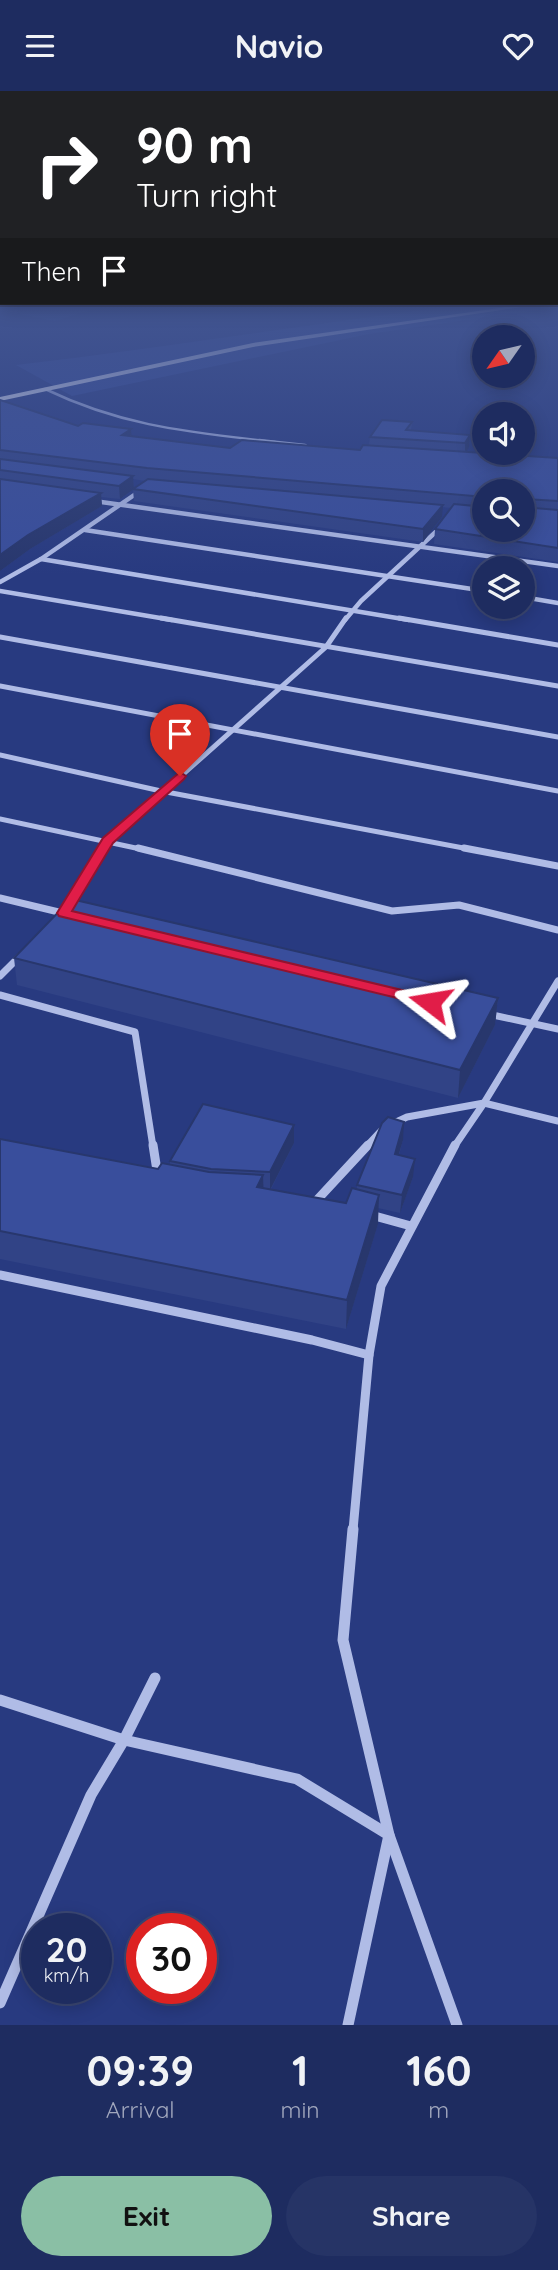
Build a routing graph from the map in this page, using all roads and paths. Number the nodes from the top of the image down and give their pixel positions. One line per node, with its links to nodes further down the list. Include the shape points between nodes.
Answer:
1 (21, 394): 3 (main road)
2 (56, 394): 4 (street, via 100,415 147,426)
3 (0, 399)
4 (311, 446)
5 (133, 484): 7 (street, via 147,486)
6 (81, 499): 7 (street)
7 (121, 505): 9 (street); 10 (street)
8 (444, 522): 10 (street)
9 (85, 530): 11 (street); 13 (street)
10 (425, 547): 12 (street); 13 (street)
11 (41, 559): 14 (street); 19 (street)
12 (558, 566)
13 (388, 576): 15 (street); 19 (street)
14 (0, 582)
15 (472, 589)
16 (0, 591): 22 (street)
17 (535, 599): 18 (street)
18 (558, 603)
19 (352, 610): 21 (street); 22 (street)
20 (0, 637): 23 (street)
21 (558, 645)
22 (326, 647): 23 (street); 25 (street)
23 (281, 685): 26 (street); 27 (street)
24 (0, 686): 26 (street)
25 (558, 686)
26 (234, 731): 29 (street); 30 (street)
27 (558, 737)
28 (0, 755): 29 (street)
29 (161, 791): 32 (street); 33 (street)
30 (558, 792)
31 (0, 819): 32 (street)
32 (108, 841): 35 (street); 38 (street, via 392,911 459,905)
33 (558, 866)
34 (0, 898): 35 (street)
35 (64, 913): 36 (street); 37 (street)
36 (77, 916)
37 (55, 922)
38 (558, 930)
39 (27, 949): 40 (street)
40 (0, 976)
41 (558, 981): 44 (street)
42 (0, 995): 48 (street, via 135,1032 159,1184)
43 (481, 1013): 44 (street)
44 (532, 1024): 45 (street); 46 (street)
45 (558, 1029)
46 (484, 1103): 47 (street); 50 (street, via 407,1117 385,1128); 53 (street, via 446,1158)
47 (558, 1121)
48 (147, 1182)
49 (304, 1199): 50 (street)
50 (317, 1200): 51 (street)
51 (331, 1204)
52 (357, 1211): 53 (street)
53 (411, 1226): 55 (street, via 381,1286)
54 (0, 1275): 55 (street)
55 (369, 1355): 59 (street, via 343,1640)
56 (155, 1678): 58 (street)
57 (0, 1700): 58 (street)
58 (124, 1740): 59 (street, via 297,1779); 60 (street, via 91,1795)
59 (389, 1835): 61 (street); 62 (street)
60 (0, 2003)
61 (348, 2025)
62 (457, 2025)

